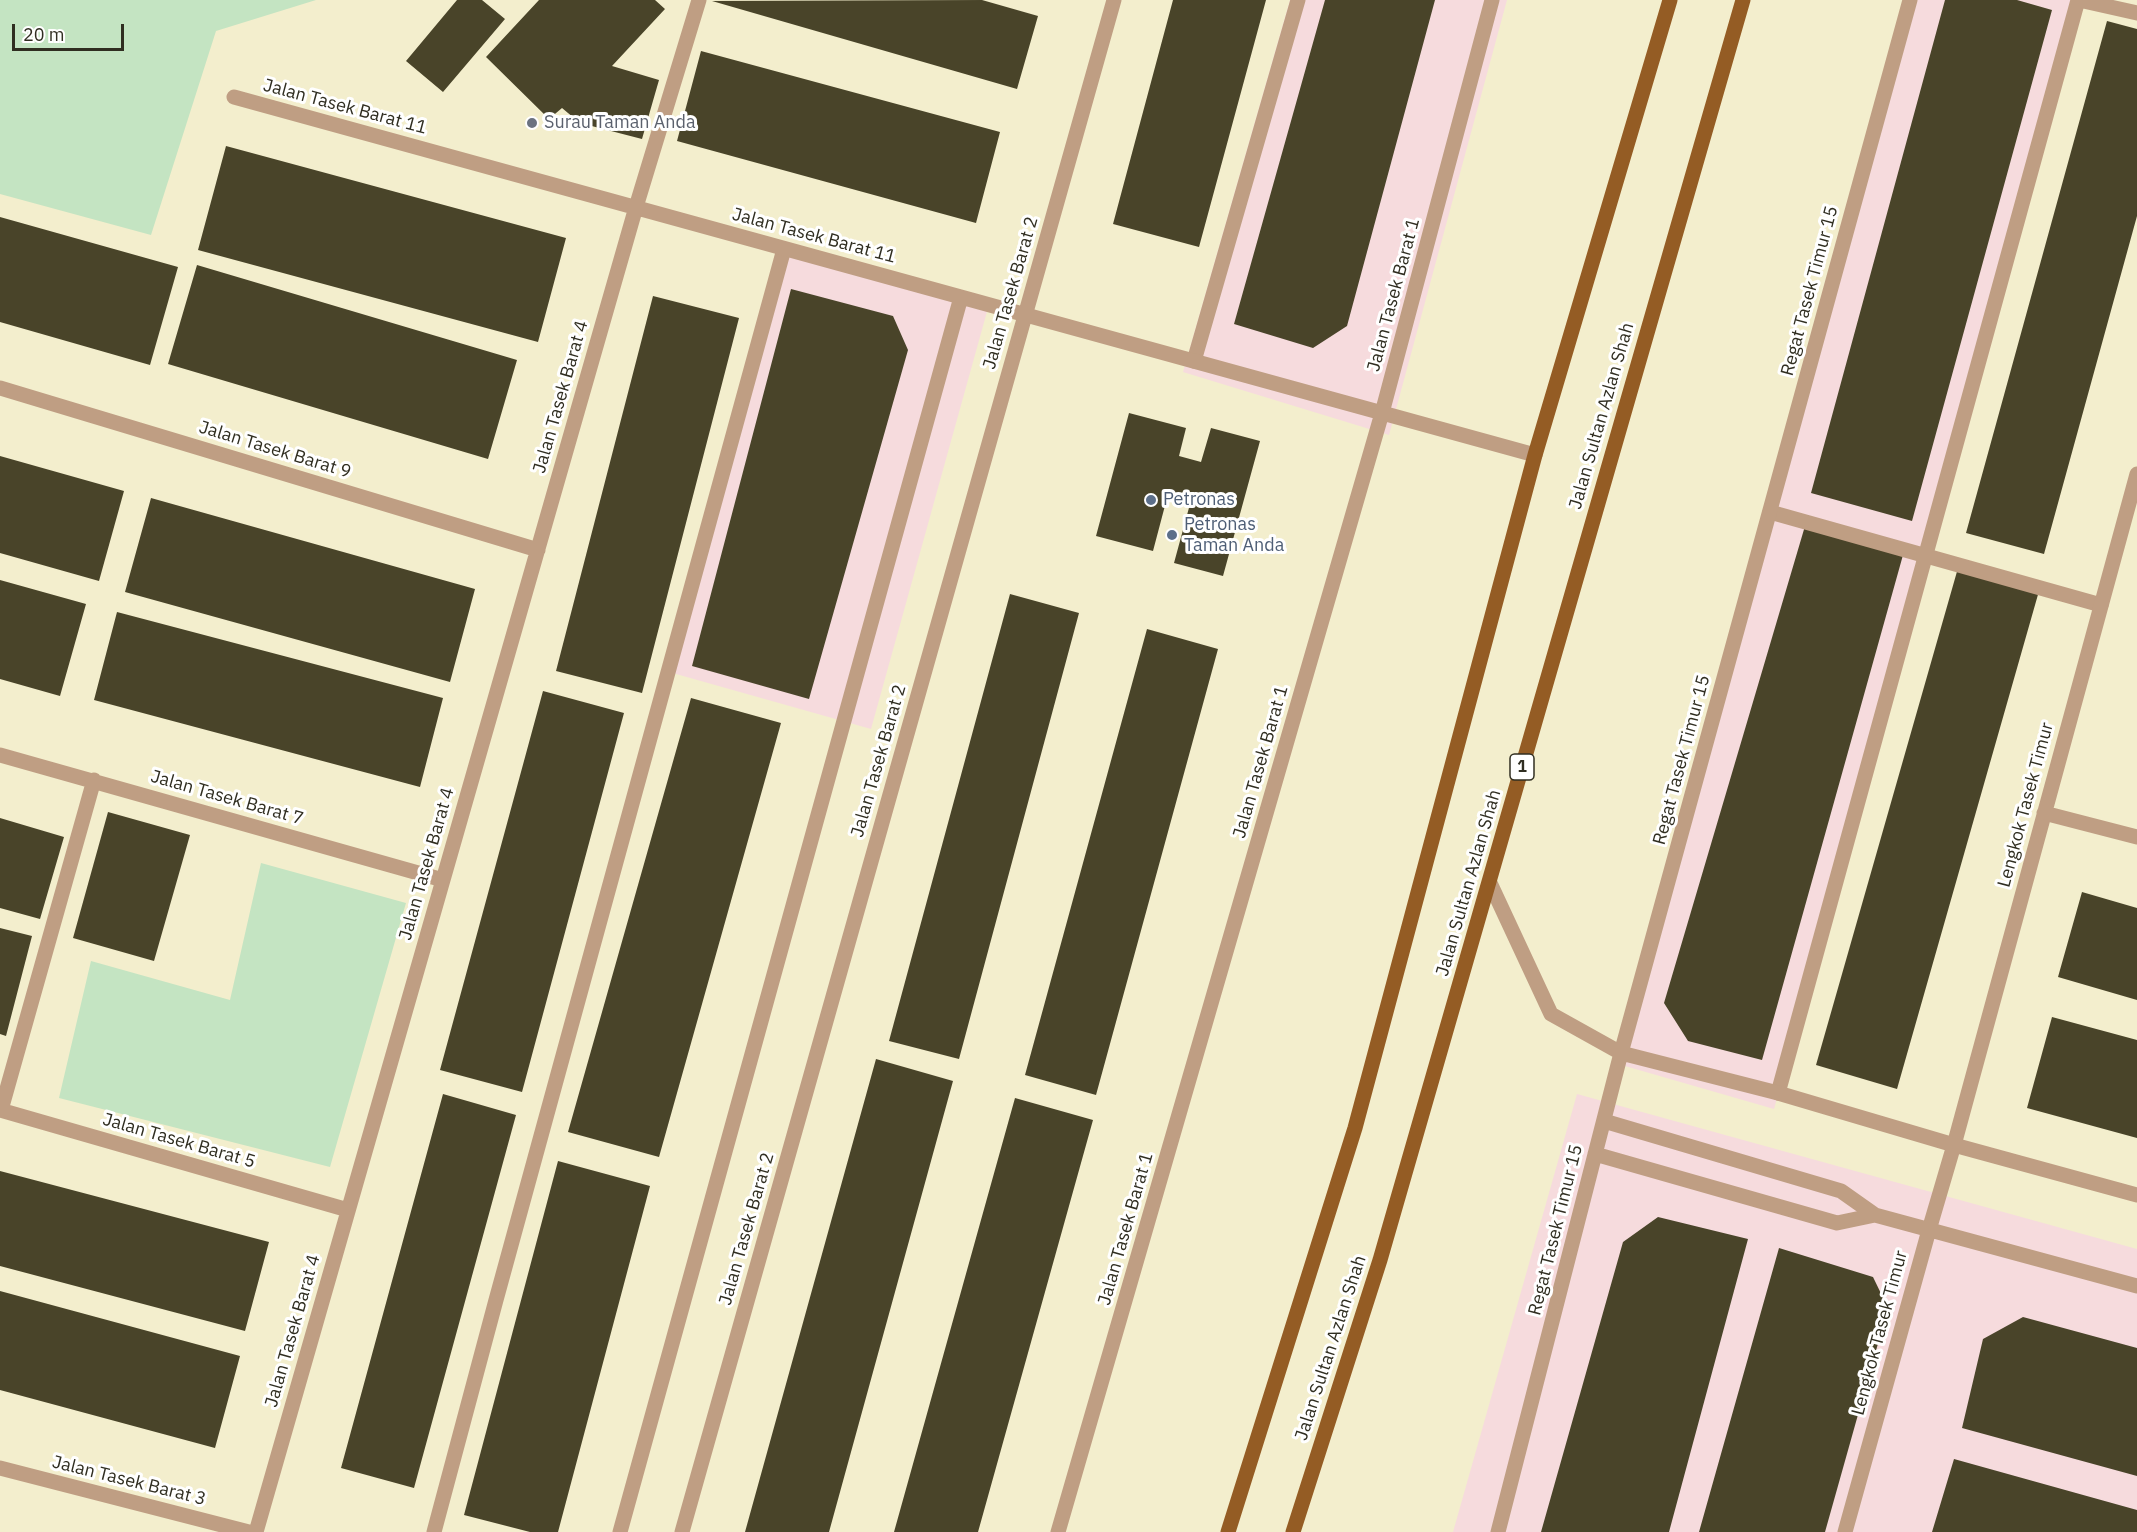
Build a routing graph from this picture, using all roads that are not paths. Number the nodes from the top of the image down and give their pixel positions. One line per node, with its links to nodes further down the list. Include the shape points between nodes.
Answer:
1 (699, 0): 11 (street, Jalan Tasek Barat 4)
2 (1114, 0): 14 (street, Jalan Tasek Barat 2)
3 (1298, 0): 15 (street)
4 (1492, 0): 17 (street, Jalan Tasek Barat 1)
5 (1670, 0): 18 (main road)
6 (1743, 0): 29 (main road, Jalan Sultan Azlan Shah / 1)
7 (1910, 0): 20 (street, Regat Tasek Timur 15)
8 (2078, 0): 9 (street); 22 (street)
9 (2137, 13)
10 (234, 97): 11 (street, Jalan Tasek Barat 11)
11 (636, 207): 12 (street, Jalan Tasek Barat 11); 21 (street, Jalan Tasek Barat 4)
12 (784, 249): 13 (street, Jalan Tasek Barat 11); 44 (street)
13 (961, 297): 14 (street, Jalan Tasek Barat 11); 45 (street)
14 (1025, 315): 15 (street, Jalan Tasek Barat 11); 46 (street, Jalan Tasek Barat 2)
15 (1194, 361): 17 (street, Jalan Tasek Barat 11)
16 (0, 388): 21 (street, Jalan Tasek Barat 9)
17 (1383, 413): 18 (street, Jalan Tasek Barat 11); 47 (street, Jalan Tasek Barat 1)
18 (1535, 455): 48 (main road, via 1355,1128)
19 (2137, 474): 23 (street, Lengkok Tasek Timur)
20 (1770, 512): 22 (street); 30 (street, Regat Tasek Timur 15)
21 (538, 550): 28 (street, Jalan Tasek Barat 4)
22 (1926, 555): 23 (street); 31 (street)
23 (2101, 605): 26 (street, Lengkok Tasek Timur)
24 (0, 755): 25 (street, Jalan Tasek Barat 7)
25 (94, 780): 28 (street, Jalan Tasek Barat 7); 32 (street)
26 (2044, 813): 27 (street); 34 (street, Lengkok Tasek Timur)
27 (2137, 837)
28 (443, 880): 37 (street, Jalan Tasek Barat 4)
29 (1490, 883): 30 (street, via 1551,1014); 49 (main road, Jalan Sultan Azlan Shah / 1, via 1380,1260)
30 (1621, 1053): 31 (street); 33 (street, Regat Tasek Timur 15)
31 (1778, 1093): 34 (street)
32 (1, 1110): 37 (street, Jalan Tasek Barat 5)
33 (1604, 1121): 35 (street, Regat Tasek Timur 15); 38 (street, via 1841,1191)
34 (1954, 1146): 36 (street); 39 (street, Lengkok Tasek Timur)
35 (1596, 1154): 38 (street, via 1837,1223); 50 (street, Regat Tasek Timur 15)
36 (2137, 1195)
37 (348, 1210): 43 (street, Jalan Tasek Barat 4)
38 (1875, 1215): 39 (street)
39 (1929, 1230): 40 (street); 51 (street, Lengkok Tasek Timur)
40 (2137, 1286)
41 (0, 1468): 42 (street, Jalan Tasek Barat 3)
42 (249, 1532)
43 (256, 1532)
44 (434, 1532)
45 (620, 1532)
46 (682, 1532)
47 (1058, 1532)
48 (1228, 1532)
49 (1293, 1532)
50 (1498, 1532)
51 (1845, 1532)

